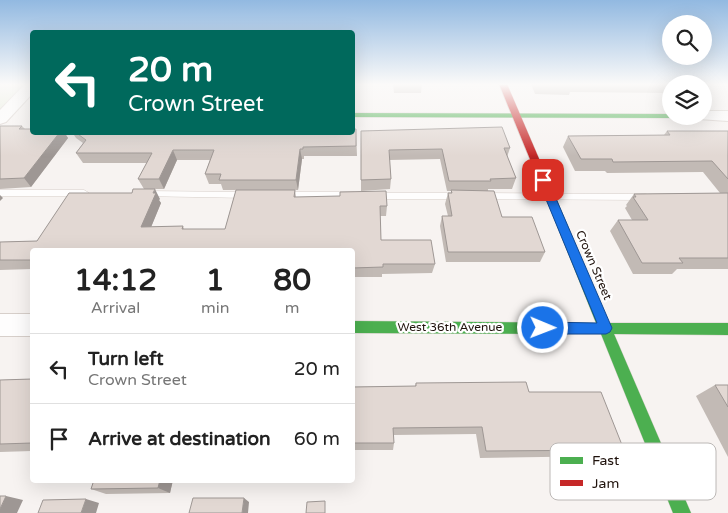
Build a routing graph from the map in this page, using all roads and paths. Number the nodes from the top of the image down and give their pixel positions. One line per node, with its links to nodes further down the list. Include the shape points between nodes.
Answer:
1 (513, 108): 5 (street, Crown Street)
2 (28, 112): 4 (street)
3 (355, 114): 5 (street)
4 (4, 115)
5 (516, 116): 6 (street); 12 (street, Crown Street)
6 (662, 116)
7 (712, 116): 8 (street)
8 (728, 116)
9 (0, 193): 10 (lane)
10 (98, 194)
11 (128, 194): 12 (lane)
12 (550, 197): 13 (lane); 17 (street, Crown Street)
13 (659, 197)
14 (0, 325): 15 (street)
15 (30, 325)
16 (355, 327): 17 (street, West 36th Avenue)
17 (606, 328): 18 (street, West 36th Avenue); 19 (street, Crown Street)
18 (728, 329)
19 (653, 443)
20 (677, 500): 21 (street, Crown Street)
21 (682, 513)

